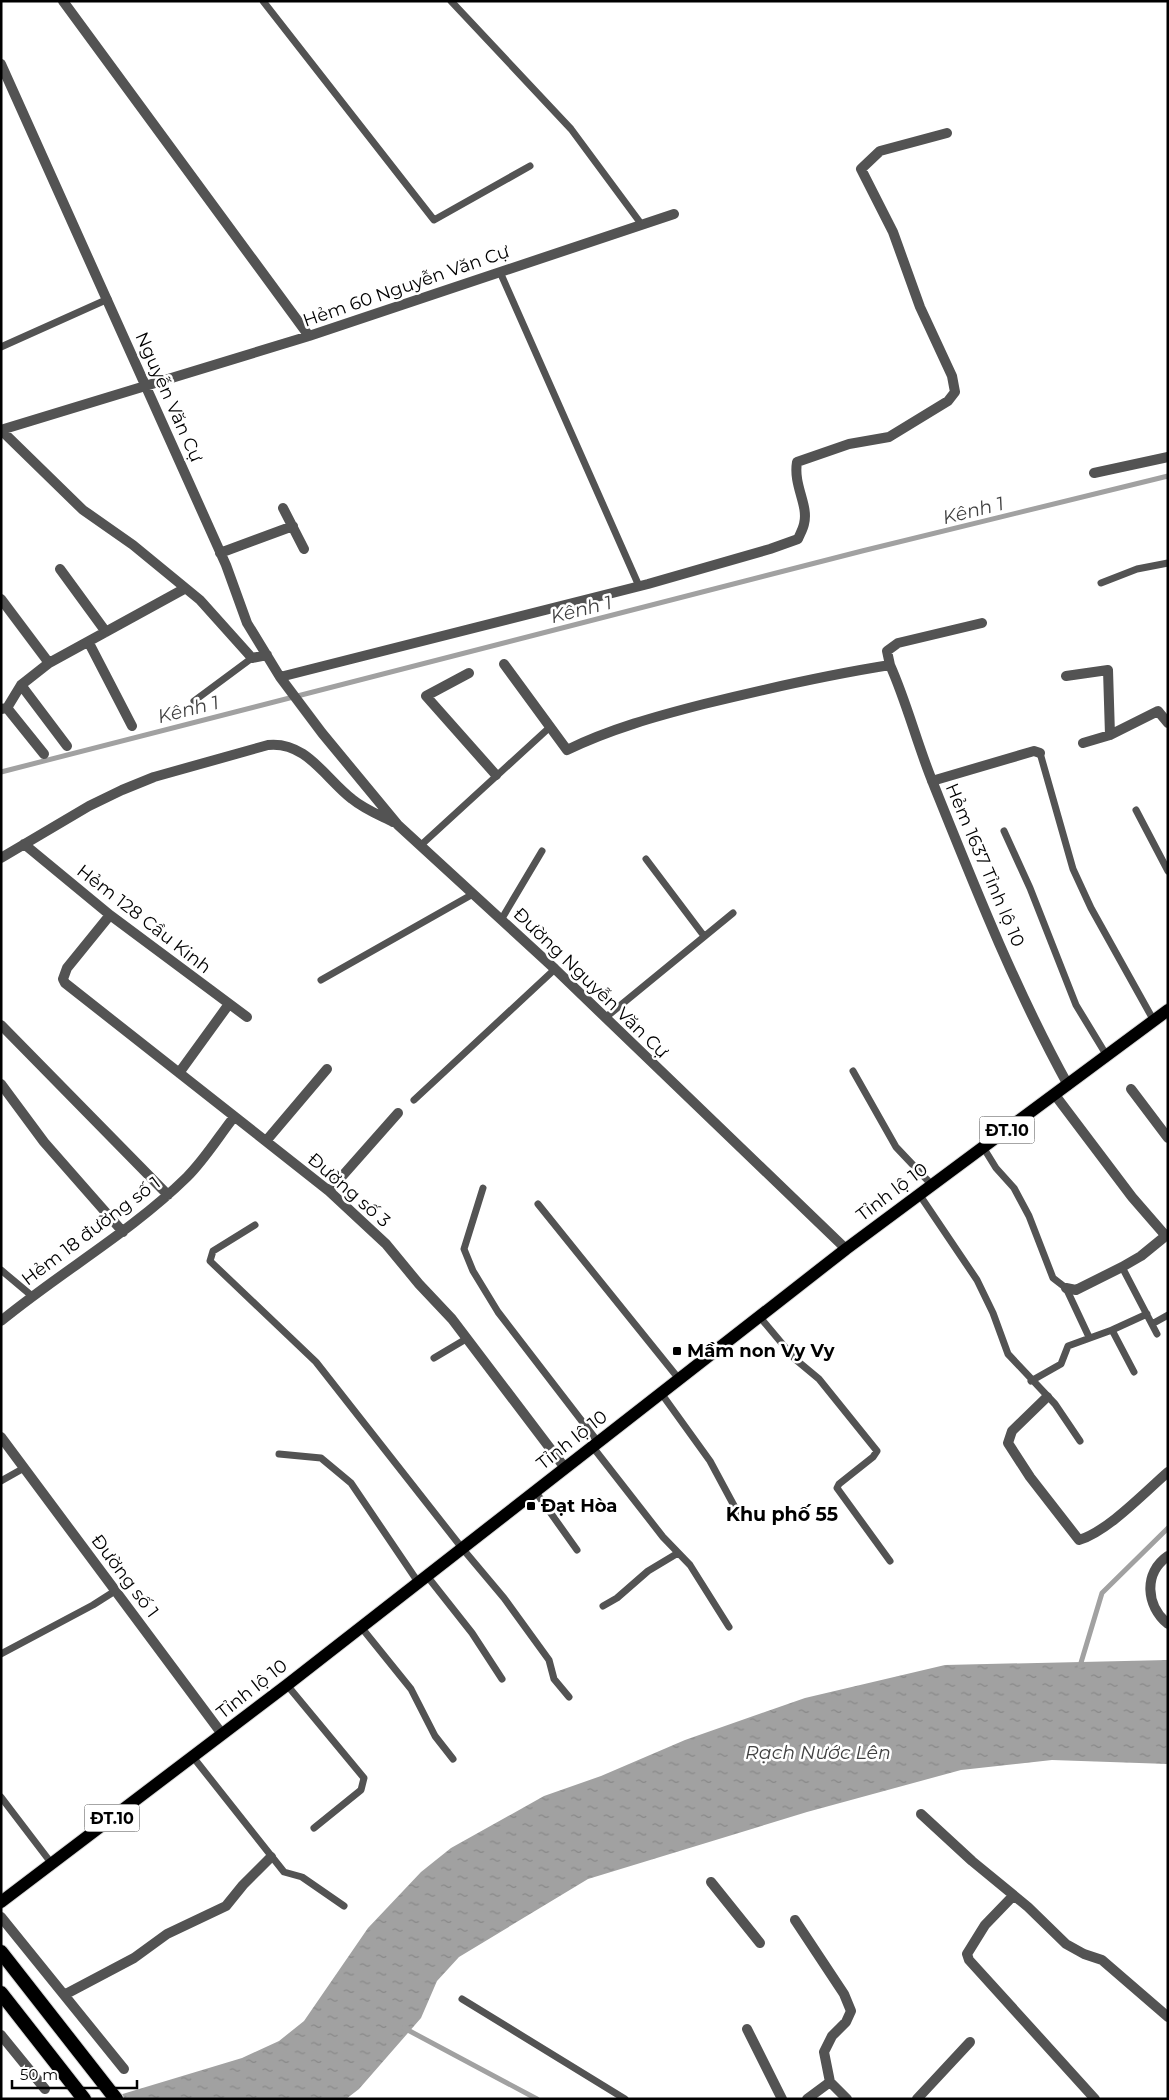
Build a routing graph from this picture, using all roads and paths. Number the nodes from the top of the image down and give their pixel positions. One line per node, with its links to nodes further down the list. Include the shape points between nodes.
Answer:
1 (63, 1): 11 (street)
2 (262, 1): 6 (lane, via 434,220)
3 (451, 1): 8 (lane, via 570,129)
4 (1, 64): 10 (street, Nguyễn Văn Cự)
5 (947, 133): 24 (street, via 880,151 861,169 893,232 956,392 948,401 889,437 849,444 797,462 794,476 805,523 798,539 770,550)
6 (530, 166)
7 (674, 214): 8 (street, Hẻm 60 Nguyễn Văn Cự)
8 (642, 225): 9 (street, Hẻm 60 Nguyễn Văn Cự)
9 (500, 272): 11 (street, Hẻm 60 Nguyễn Văn Cự); 24 (lane)
10 (108, 299): 12 (lane); 13 (street, Nguyễn Văn Cự)
11 (309, 336): 13 (street, Hẻm 60 Nguyễn Văn Cự)
12 (1, 347)
13 (147, 385): 14 (street, Hẻm 60 Nguyễn Văn Cự); 20 (street, Nguyễn Văn Cự)
14 (1, 430): 25 (street, via 83,510 133,545)
15 (1168, 457): 16 (street)
16 (1094, 473)
17 (284, 508): 18 (street)
18 (293, 526): 19 (street); 20 (street)
19 (304, 548)
20 (220, 553): 30 (street, Nguyễn Văn Cự, via 247,623)
21 (1168, 563): 23 (lane, via 1137,569)
22 (60, 568): 28 (street)
23 (1101, 583)
24 (639, 586): 37 (street)
25 (184, 589): 28 (street); 31 (street, via 200,600)
26 (1, 599): 32 (street)
27 (982, 623): 34 (street, Hẻm 1637 Tỉnh lộ 10, via 898,643 887,651)
28 (106, 632): 29 (street)
29 (89, 643): 32 (street); 42 (street)
30 (267, 655): 31 (street); 37 (street, Nguyễn Văn Cự)
31 (252, 658): 39 (lane)
32 (50, 663): 38 (street)
33 (504, 664): 43 (street)
34 (890, 665): 43 (street, via 780,685 680,711 598,734 567,750); 51 (street, Hẻm 1637 Tỉnh lộ 10)
35 (469, 673): 50 (street, via 426,696)
36 (1066, 676): 45 (street, via 1108,670)
37 (280, 677): 44 (street, Nguyễn Văn Cự)
38 (22, 686): 40 (street); 47 (street)
39 (194, 701)
40 (4, 708): 48 (street)
41 (1168, 722): 45 (street, via 1158,710)
42 (132, 726)
43 (550, 727): 50 (lane)
44 (322, 733): 53 (street, Đường Nguyễn Văn Cự)
45 (1110, 734): 46 (street)
46 (1083, 743)
47 (67, 746)
48 (44, 754)
49 (1040, 754): 51 (street, via 1034,752); 72 (lane, via 1073,869 1104,933)
50 (496, 776): 56 (lane)
51 (932, 781): 79 (street, Hẻm 1637 Tỉnh lộ 10, via 1042,1038)
52 (1136, 810): 60 (lane)
53 (398, 825): 55 (street, via 353,800 302,752 279,744 154,777 89,806); 56 (street, Đường Nguyễn Văn Cự)
54 (1004, 831): 74 (lane, via 1076,1005)
55 (24, 844): 58 (street); 63 (street, Hẻm 128 Cầu Kinh)
56 (420, 846): 61 (street, Đường Nguyễn Văn Cự)
57 (542, 850): 64 (lane)
58 (1, 858)
59 (646, 859): 65 (lane)
60 (1168, 871)
61 (473, 894): 64 (street, Đường Nguyễn Văn Cự); 67 (lane)
62 (733, 913): 65 (lane)
63 (110, 915): 68 (street, Hẻm 128 Cầu Kinh); 77 (street, Đường số 3, via 67,968 63,979)
64 (501, 920): 66 (street, Đường Nguyễn Văn Cự)
65 (704, 936): 71 (lane)
66 (555, 969): 71 (street, Đường Nguyễn Văn Cự); 82 (lane)
67 (321, 980)
68 (229, 1004): 70 (street, Hẻm 128 Cầu Kinh); 77 (street)
69 (1168, 1010): 72 (main road, Tỉnh lộ 10 / ĐT.10)
70 (247, 1017)
71 (605, 1018): 97 (street, Đường Nguyễn Văn Cự)
72 (1154, 1021): 74 (main road, Tỉnh lộ 10 / ĐT.10)
73 (1, 1025): 92 (street)
74 (1108, 1057): 79 (main road, Tỉnh lộ 10 / ĐT.10)
75 (327, 1069): 86 (street)
76 (854, 1071): 88 (lane, via 896,1148)
77 (179, 1074): 84 (street, Đường số 3)
78 (1, 1084): 95 (street, via 44,1142)
79 (1068, 1085): 81 (main road, Tỉnh lộ 10 / ĐT.10)
80 (1131, 1089): 85 (street)
81 (1055, 1095): 87 (main road, Tỉnh lộ 10 / ĐT.10); 96 (street, via 1132,1197)
82 (414, 1100)
83 (398, 1113): 90 (street)
84 (234, 1117): 86 (street, Đường số 3); 92 (street, Hẻm 18 đường số 1)
85 (1168, 1138)
86 (266, 1141): 90 (street, Đường số 3)
87 (983, 1147): 88 (main road, Tỉnh lộ 10 / ĐT.10); 100 (lane, via 1014,1188 1029,1216 1053,1278)
88 (931, 1184): 91 (main road, Tỉnh lộ 10 / ĐT.10)
89 (483, 1188): 119 (lane, via 464,1249 473,1271 498,1312)
90 (329, 1191): 110 (street, Đường số 3, via 386,1244)
91 (919, 1193): 97 (main road, Tỉnh lộ 10 / ĐT.10); 114 (lane, via 977,1280 1008,1354)
92 (168, 1195): 95 (street, Hẻm 18 đường số 1)
93 (538, 1204): 113 (lane)
94 (255, 1225): 127 (lane, via 213,1252 210,1261 316,1362)
95 (122, 1232): 101 (street, Hẻm 18 đường số 1)
96 (1166, 1234): 98 (street, via 1141,1256)
97 (846, 1249): 104 (main road, Tỉnh lộ 10 / ĐT.10)
98 (1122, 1267): 100 (street, via 1076,1290); 102 (lane)
99 (1, 1270): 101 (lane)
100 (1066, 1288): 109 (lane)
101 (32, 1296): 105 (street, Hẻm 18 đường số 1)
102 (1147, 1314): 106 (lane); 107 (lane)
103 (1168, 1315): 106 (lane)
104 (759, 1316): 113 (main road, Tỉnh lộ 10 / ĐT.10); 131 (lane, via 794,1359 819,1380 877,1450 837,1488)
105 (1, 1321)
106 (1152, 1324): 108 (lane)
107 (1112, 1330): 109 (lane); 112 (lane)
108 (1157, 1334)
109 (1090, 1337): 114 (lane, via 1068,1346 1061,1364)
110 (466, 1339): 111 (lane); 122 (street, Đường số 3)
111 (434, 1358)
112 (1134, 1372)
113 (679, 1379): 115 (main road, Tỉnh lộ 10 / ĐT.10)
114 (1031, 1381): 116 (lane)
115 (661, 1393): 119 (main road, Tỉnh lộ 10 / ĐT.10); 126 (lane, via 710,1462)
116 (1047, 1397): 118 (lane); 123 (street, via 1012,1431 1008,1443 1078,1540 1088,1537 1126,1509)
117 (1, 1437): 121 (street, Đường số 1)
118 (1080, 1441)
119 (595, 1444): 122 (main road, Tỉnh lộ 10 / ĐT.10); 129 (lane)
120 (279, 1454): 132 (lane, via 321,1458 351,1483)
121 (24, 1468): 124 (lane); 133 (street, Đường số 1)
122 (565, 1468): 125 (main road, Tỉnh lộ 10 / ĐT.10)
123 (1168, 1472)
124 (1, 1481)
125 (535, 1491): 127 (main road, Tỉnh lộ 10 / ĐT.10); 128 (lane)
126 (738, 1513)
127 (462, 1548): 132 (main road, Tỉnh lộ 10 / ĐT.10); 141 (lane, via 533,1637 549,1660 554,1679)
128 (577, 1550)
129 (678, 1553): 134 (lane, via 648,1571); 137 (lane, via 690,1565)
130 (1168, 1556): 135 (street, via 1161,1560 1150,1579 1149,1595 1158,1616)
131 (890, 1561)
132 (422, 1579): 136 (main road, Tỉnh lộ 10 / ĐT.10); 139 (lane, via 472,1633)
133 (115, 1590): 138 (lane); 142 (street, Đường số 1)
134 (604, 1606)
135 (1168, 1624)
136 (361, 1627): 140 (main road, Tỉnh lộ 10 / ĐT.10); 144 (lane, via 411,1690 435,1736)
137 (729, 1627)
138 (1, 1654)
139 (502, 1679)
140 (287, 1685): 142 (main road, Tỉnh lộ 10 / ĐT.10); 147 (lane, via 364,1778 361,1790)
141 (569, 1697)
142 (222, 1734): 143 (main road, Tỉnh lộ 10 / ĐT.10)
143 (193, 1757): 148 (lane); 149 (main road, Tỉnh lộ 10 / ĐT.10)
144 (453, 1759)
145 (1, 1797): 149 (lane)
146 (921, 1814): 151 (street)
147 (314, 1828)
148 (271, 1857): 153 (lane, via 284,1872 302,1877); 159 (street, via 226,1906 167,1934 134,1958)
149 (52, 1864): 152 (main road, Tỉnh lộ 10 / ĐT.10)
150 (711, 1882): 156 (street)
151 (1013, 1896): 161 (street, via 1066,1944 1102,1960); 175 (street, via 985,1925 967,1954 969,1960)
152 (1, 1902)
153 (344, 1906)
154 (1, 1917): 159 (street)
155 (795, 1920): 166 (street, via 844,1994 851,2011 824,2052)
156 (760, 1943)
157 (1, 1952): 169 (highway)
158 (1, 1993): 168 (highway)
159 (64, 1995): 165 (street)
160 (462, 1999): 170 (lane)
161 (1168, 2017)
162 (748, 2029): 171 (street)
163 (1, 2035): 167 (street)
164 (970, 2042): 174 (street)
165 (124, 2069)
166 (830, 2082): 172 (street); 173 (street)
167 (45, 2089)
168 (84, 2099)
169 (116, 2099)
170 (625, 2099)
171 (782, 2099)
172 (807, 2099)
173 (847, 2099)
174 (917, 2099)
175 (1095, 2099)

